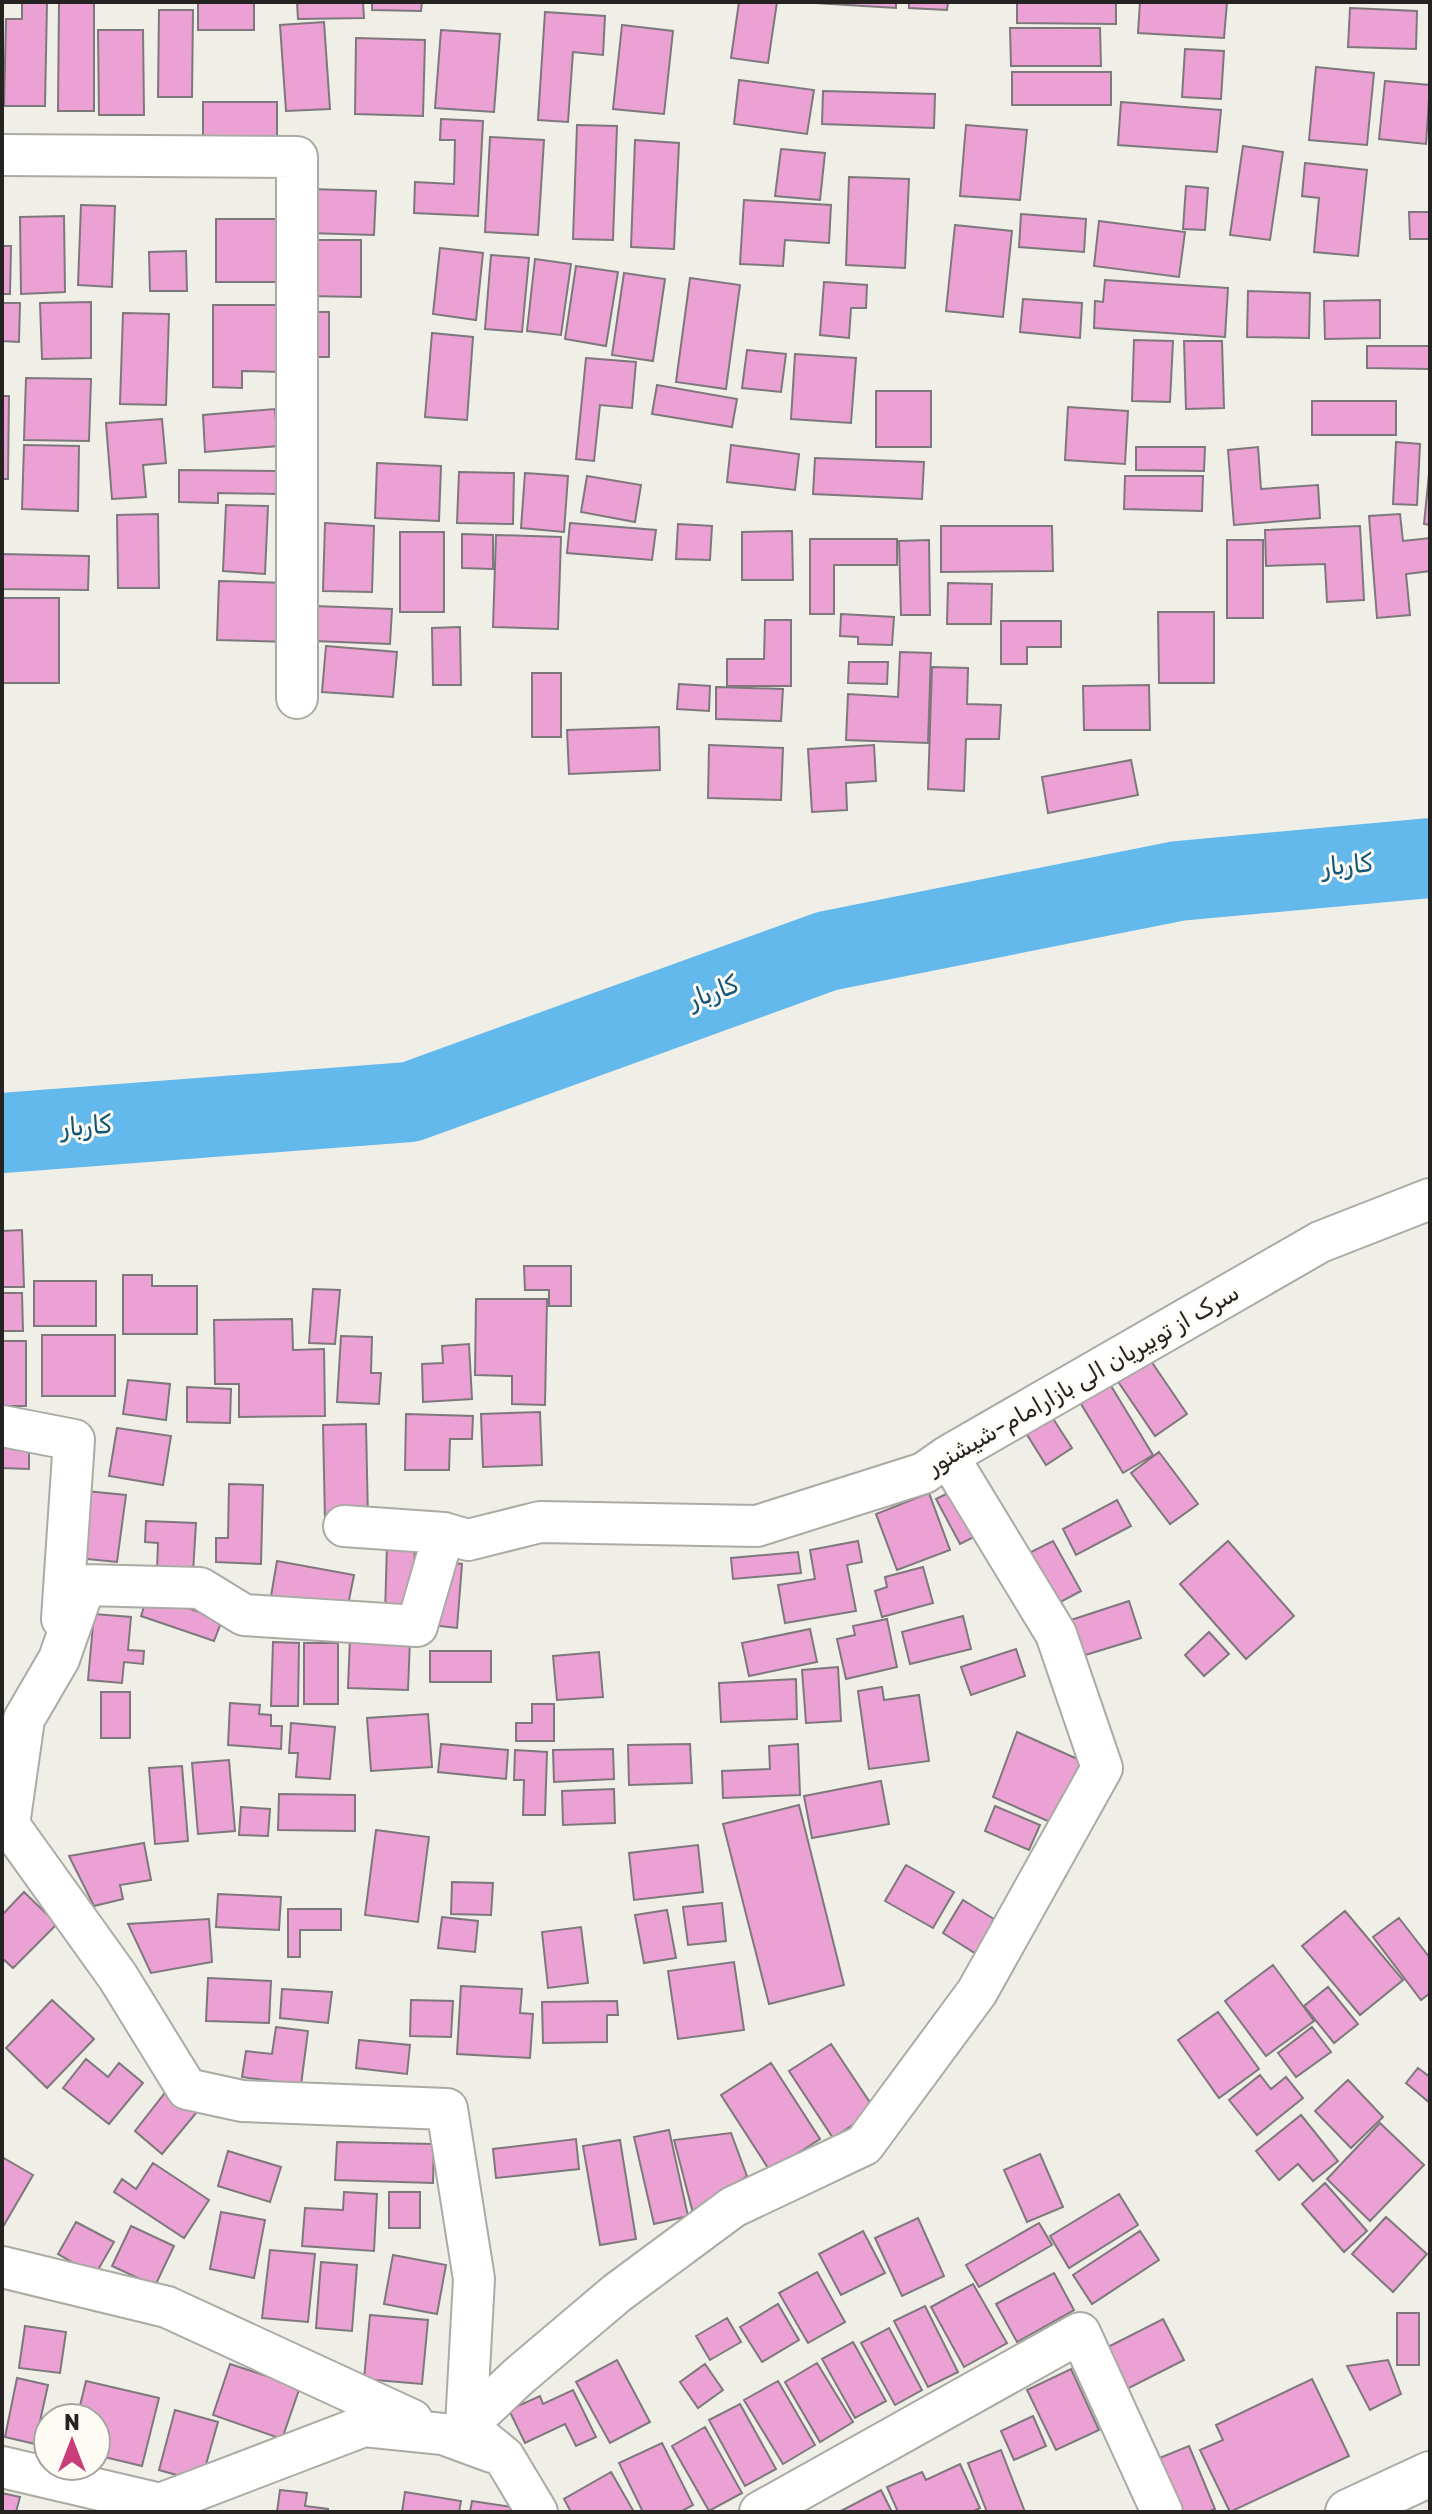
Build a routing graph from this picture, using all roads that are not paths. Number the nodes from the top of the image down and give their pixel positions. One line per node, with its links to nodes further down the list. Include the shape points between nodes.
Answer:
1 (2, 155): 2 (street, via 297,157)
2 (297, 698)
3 (1430, 1199): 5 (street, سرک از توبیریان الی بازارامام-شیشنور, via 1320,1242)
4 (2, 1426): 8 (street, via 74,1440)
5 (948, 1456): 7 (street, سرک از توبیریان الی بازارامام-شیشنور, via 924,1473 757,1526 540,1522 468,1540); 12 (street, via 1056,1634 1102,1768 977,1992 864,2145 733,2207 617,2293)
6 (344, 1526): 7 (street, سرک از توبیریان الی بازارامام-شیشنور)
7 (444, 1533): 8 (street, via 417,1626 244,1615 200,1588 85,1585)
8 (59, 1659): 9 (street)
9 (24, 1719): 10 (street); 12 (street, via 9,1825 118,1977 187,2089 242,2101 447,2109 474,2279)
10 (2, 1752)
11 (2, 2267): 12 (street, via 167,2307)
12 (454, 2430): 15 (street, via 364,2426 160,2504); 16 (street, via 504,2457)
13 (2, 2467): 15 (street)
14 (1430, 2474): 19 (street)
15 (49, 2496)
16 (537, 2512)
17 (760, 2512): 18 (street, via 1080,2333)
18 (1162, 2512)
19 (1348, 2512)

